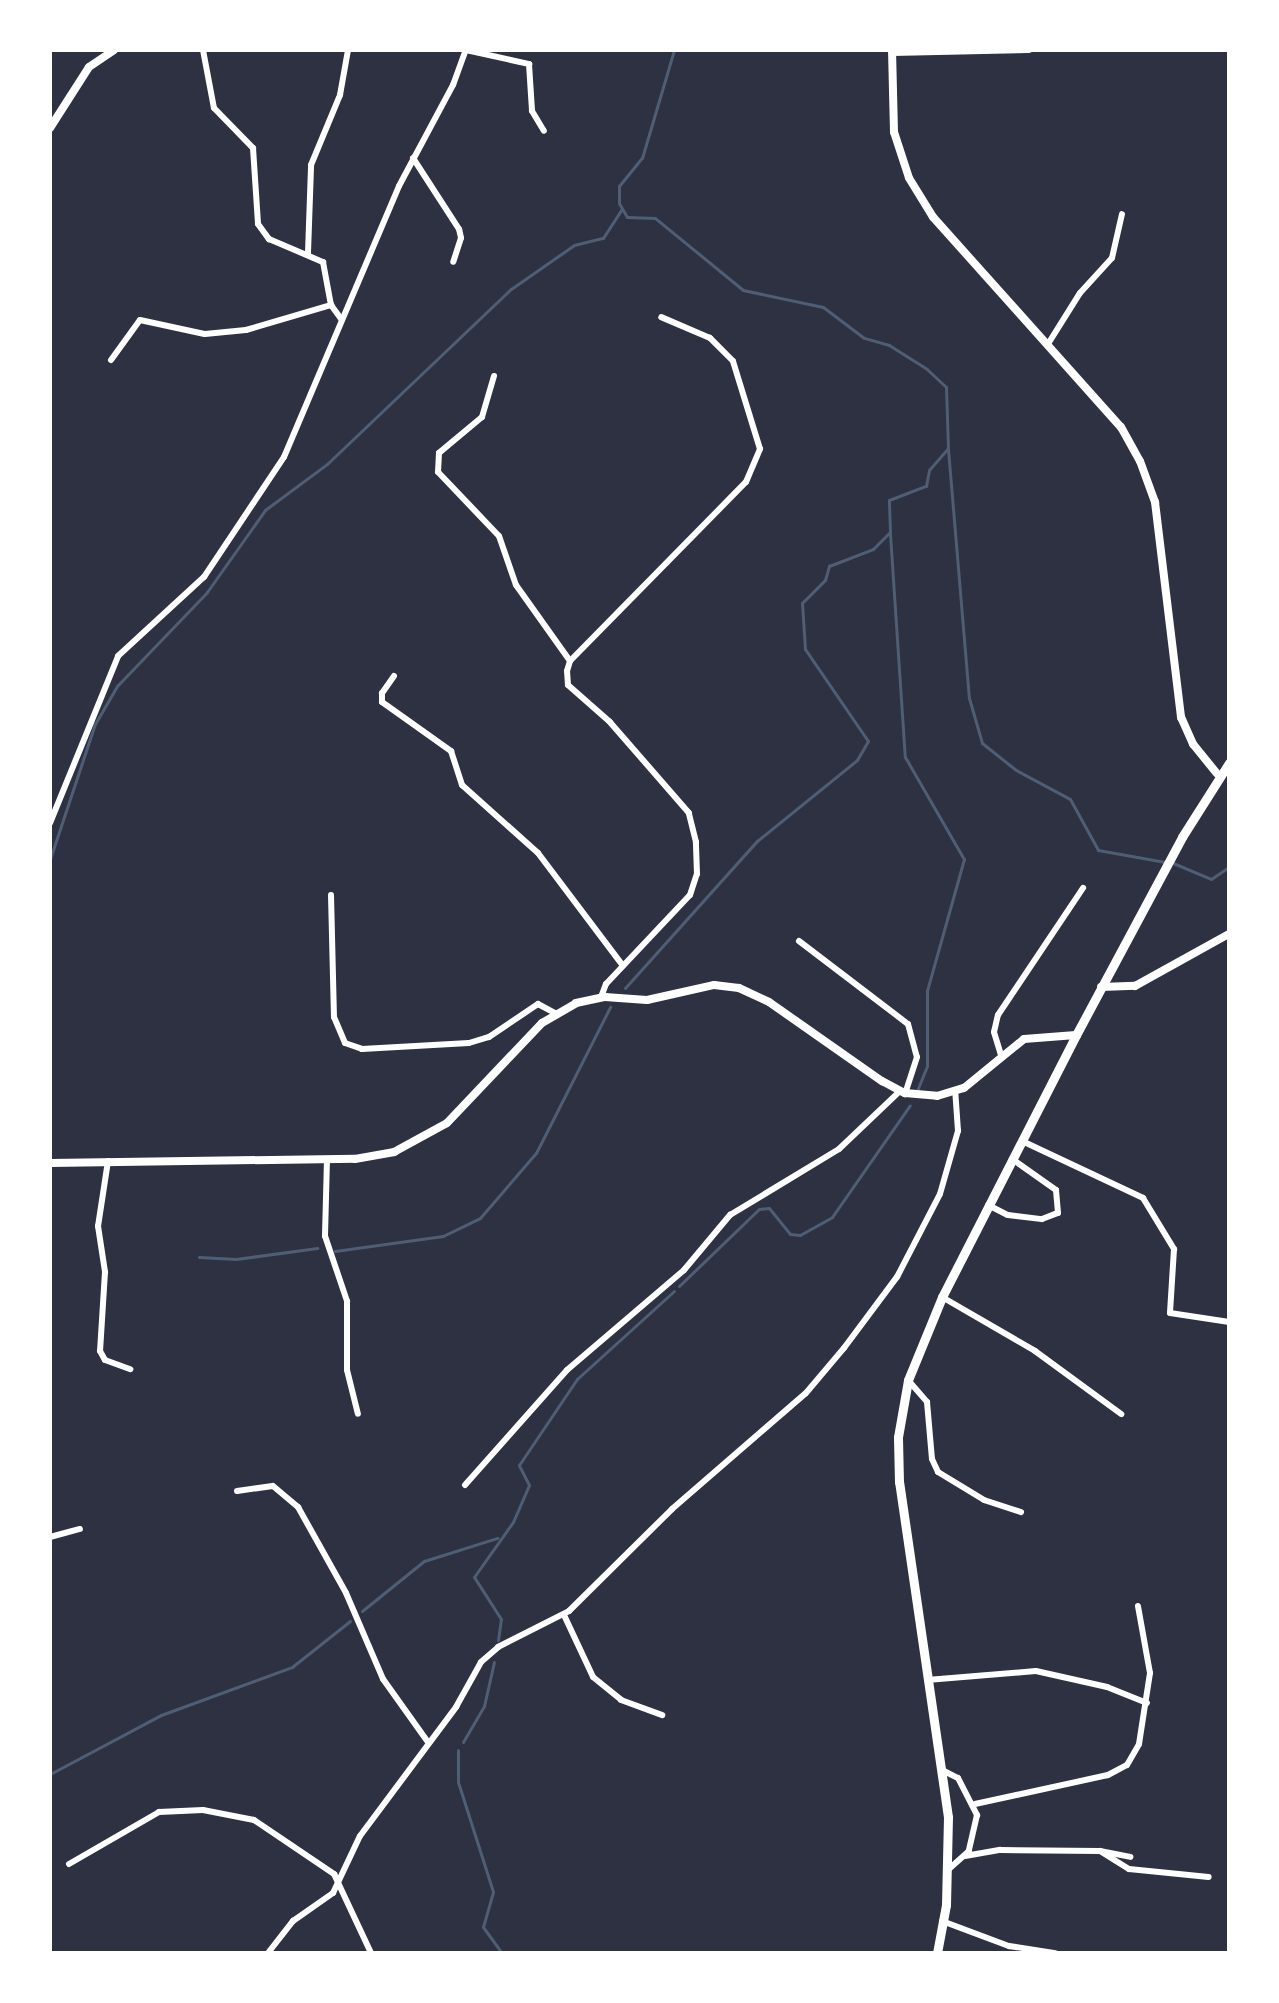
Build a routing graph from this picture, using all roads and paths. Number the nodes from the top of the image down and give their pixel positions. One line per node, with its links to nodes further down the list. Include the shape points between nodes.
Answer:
1 (114, 50): 7 (street, via 89,67)
2 (203, 50): 11 (street, via 214,108 253,148 258,224 269,239)
3 (348, 50): 11 (street, via 340,95 311,165)
4 (466, 50): 8 (street, via 529,64 532,111); 9 (street)
5 (1029, 50): 6 (street)
6 (892, 52): 16 (street, via 894,132 909,178 933,217)
7 (50, 128)
8 (544, 131)
9 (413, 158): 12 (street, via 459,229); 15 (street)
10 (1122, 214): 16 (street, via 1112,258 1092,277)
11 (308, 253): 13 (street, via 327,271)
12 (453, 262)
13 (331, 305): 15 (street); 17 (street, via 246,330 205,334 140,320)
14 (661, 317): 19 (street, via 710,338 733,361 760,449 758,460 746,482 653,582)
15 (341, 319): 23 (street, via 311,398 258,500 204,577 118,656)
16 (1048, 344): 22 (street, via 1121,427 1140,461 1155,502 1181,717 1193,744)
17 (111, 360)
18 (494, 376): 19 (street, via 482,417 439,453 438,472 499,536 516,585)
19 (570, 661): 28 (street, via 568,685 625,738 689,813 694,829 695,887)
20 (394, 676): 28 (street, via 382,702 451,751 462,785 538,853)
21 (1229, 763): 22 (main road)
22 (1217, 774): 29 (main road)
23 (50, 823)
24 (1083, 888): 33 (street, via 998,1015 994,1032)
25 (331, 895): 31 (street, via 334,1017 345,1043 371,1049 469,1043 489,1037 538,1004)
26 (1229, 934): 29 (street, via 1135,986)
27 (799, 941): 34 (street, via 908,1024 917,1057)
28 (623, 966): 30 (street)
29 (1101, 987): 32 (main road)
30 (601, 997): 31 (street); 34 (street, via 647,1000 714,985 739,988 769,1002)
31 (557, 1014): 37 (street, via 427,1137 394,1152)
32 (1076, 1035): 33 (street, via 1033,1036); 36 (main road)
33 (1001, 1055): 35 (street)
34 (903, 1092): 35 (street); 48 (street, via 839,1149 730,1215 684,1270 567,1370)
35 (955, 1092): 54 (street, via 958,1131 940,1194 897,1277 867,1318 806,1393 693,1490)
36 (1022, 1141): 38 (main road); 43 (street, via 1143,1198 1174,1249 1170,1313)
37 (327, 1159): 39 (street); 46 (street, via 325,1236 347,1301 347,1370)
38 (1012, 1159): 41 (main road); 41 (street, via 1056,1190 1058,1213 1042,1219 1008,1215)
39 (108, 1161): 40 (street); 44 (street, via 98,1226 105,1272 100,1351 105,1360)
40 (50, 1163)
41 (988, 1205): 42 (main road)
42 (942, 1297): 45 (main road); 47 (street, via 1035,1351)
43 (1229, 1322)
44 (130, 1369)
45 (908, 1380): 50 (street, via 927,1402 938,1472 984,1500); 55 (main road, via 898,1437 899,1482)
46 (358, 1414)
47 (1121, 1414)
48 (465, 1485)
49 (237, 1491): 58 (street, via 273,1486 298,1507 346,1593 383,1679)
50 (1021, 1512)
51 (80, 1529): 52 (street)
52 (50, 1537)
53 (1138, 1606): 56 (street, via 1150,1653)
54 (564, 1615): 57 (street, via 593,1677 621,1700); 58 (street, via 488,1655)
55 (927, 1680): 56 (street, via 1036,1671 1107,1687); 59 (main road)
56 (1147, 1703): 60 (street, via 1135,1755 1119,1771)
57 (662, 1715)
58 (428, 1742): 67 (street, via 372,1817)
59 (942, 1770): 60 (street, via 958,1778); 65 (main road)
60 (975, 1804): 62 (street, via 975,1841)
61 (1100, 1851): 62 (street, via 1000,1850); 63 (street); 66 (street, via 1129,1869)
62 (965, 1856): 65 (street)
63 (1130, 1857)
64 (69, 1864): 67 (street, via 159,1812 203,1810 273,1828)
65 (949, 1869): 68 (main road)
66 (1209, 1877)
67 (337, 1881): 70 (street, via 325,1902 293,1921); 71 (street)
68 (942, 1921): 69 (street); 72 (main road)
69 (1010, 1950): 73 (street)
70 (268, 1953)
71 (371, 1953)
72 (937, 1953)
73 (1055, 1953)

